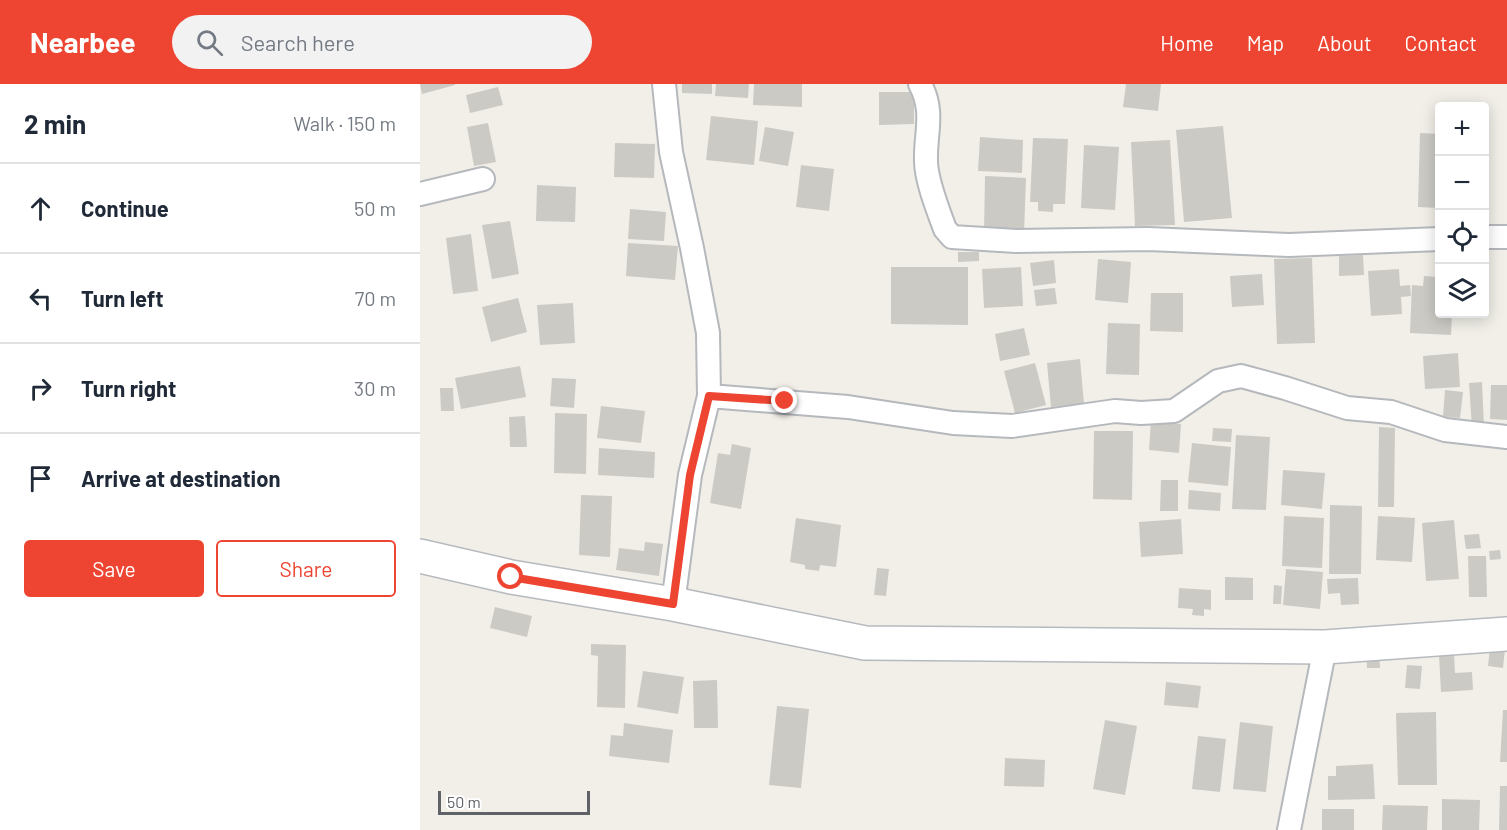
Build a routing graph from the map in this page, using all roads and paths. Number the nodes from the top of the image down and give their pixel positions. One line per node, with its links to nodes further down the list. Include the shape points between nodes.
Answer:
1 (664, 84): 8 (street, via 671,152 708,333)
2 (920, 84): 7 (street, via 930,120 926,162 936,205 952,237 1016,241 1148,238 1289,244)
3 (483, 179): 4 (street)
4 (420, 194)
5 (1489, 237): 6 (street)
6 (1507, 237)
7 (1435, 239)
8 (709, 396): 9 (street, via 1012,426 1114,411 1174,411 1218,381 1241,376 1347,408 1390,412 1445,430); 11 (street, via 690,475)
9 (1507, 437)
10 (420, 556): 11 (street, via 511,577)
11 (673, 604): 13 (street, via 865,643)
12 (1507, 634): 13 (street)
13 (1324, 647): 14 (street)
14 (1288, 830)

